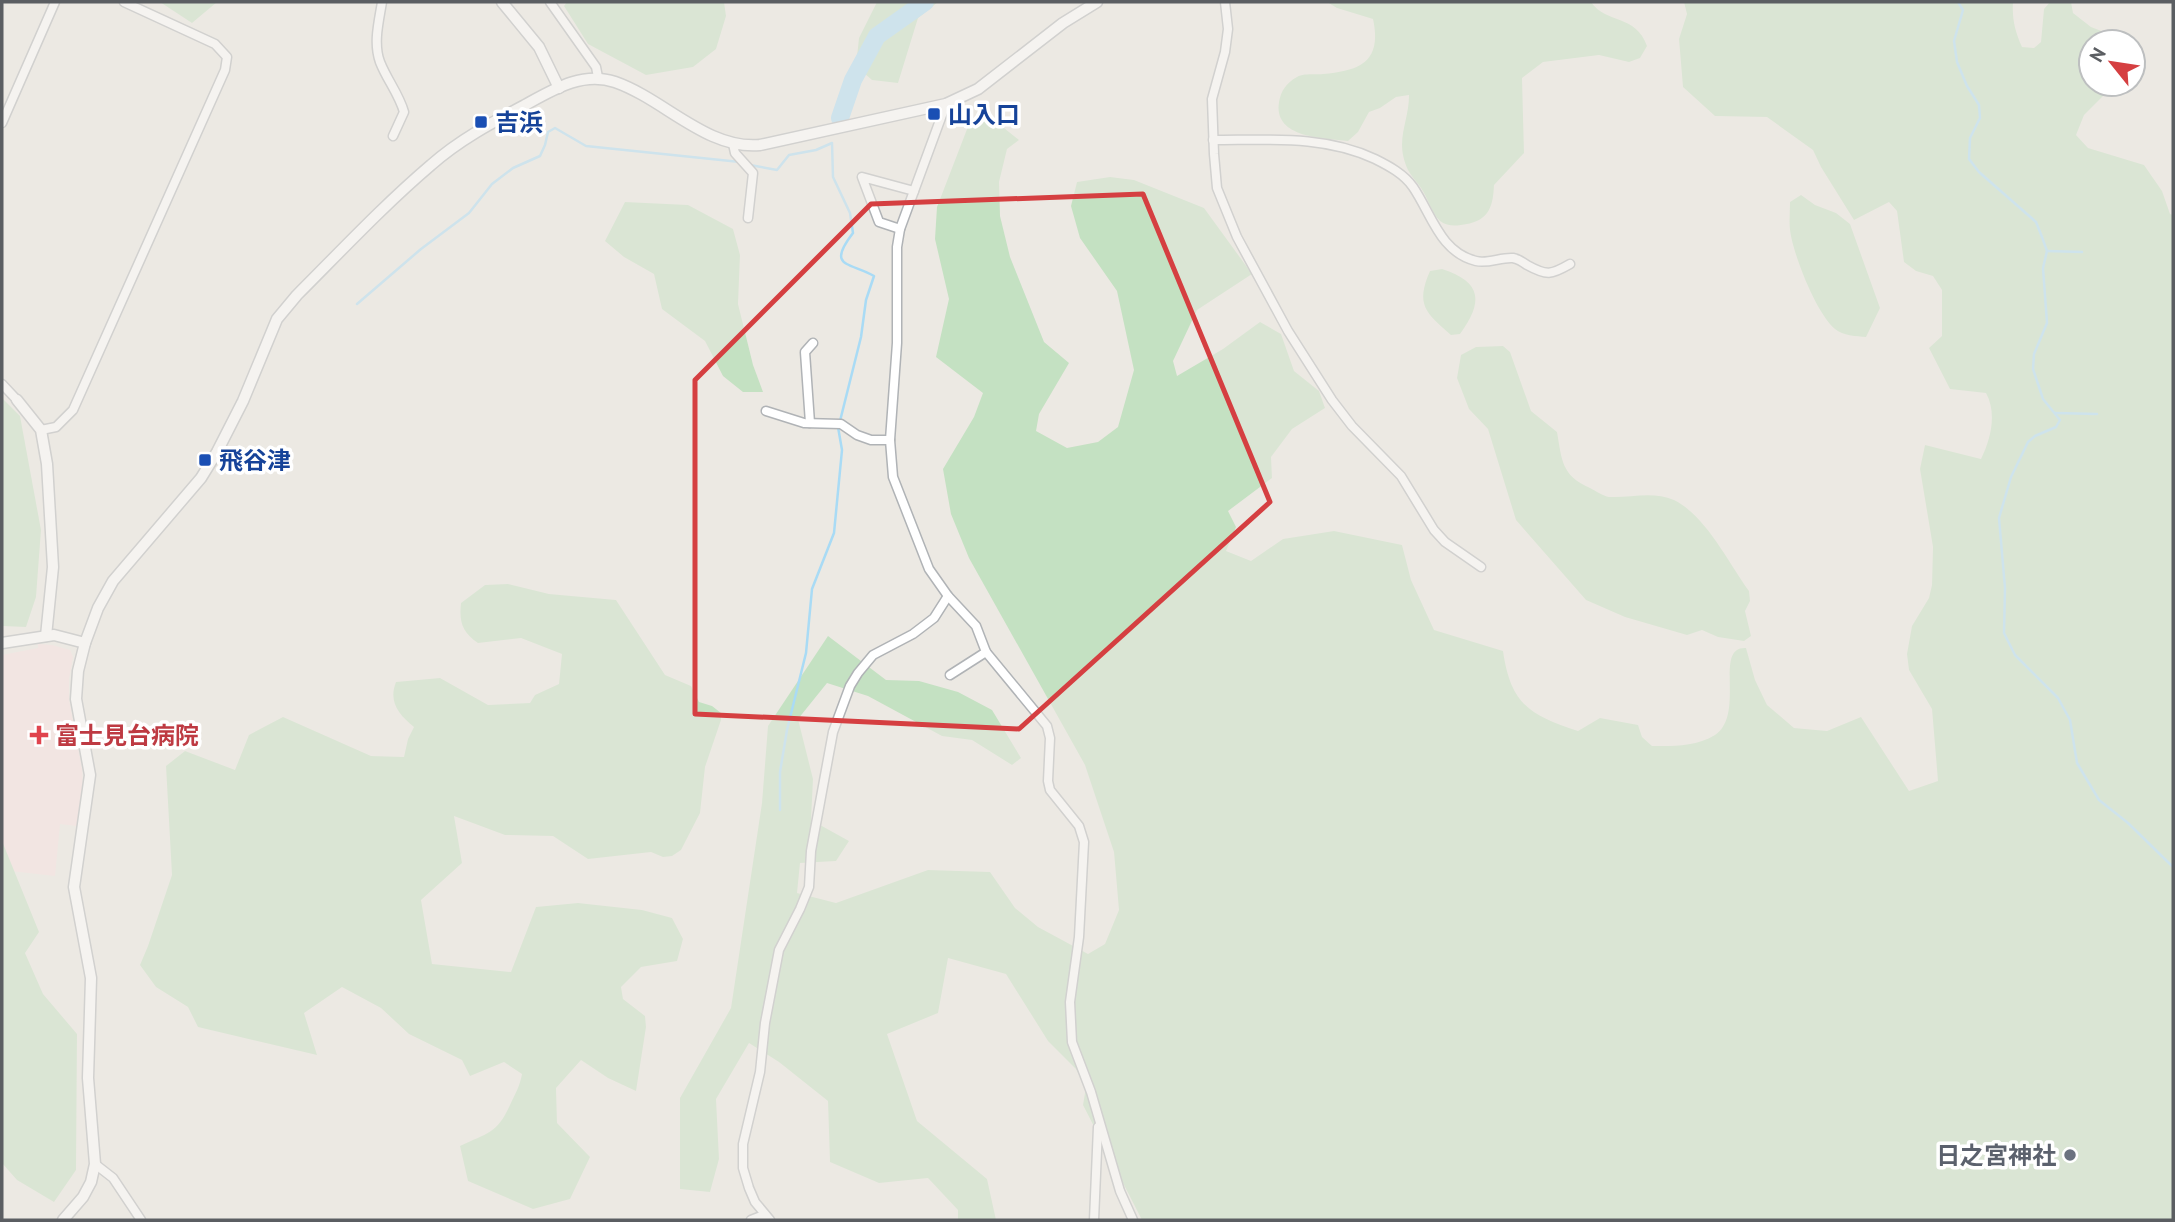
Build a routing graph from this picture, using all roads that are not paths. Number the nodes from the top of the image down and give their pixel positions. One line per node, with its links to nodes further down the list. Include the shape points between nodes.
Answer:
1 (55, 2): 11 (street)
2 (124, 2): 24 (street, via 215,44 227,57 225,70 73,410 56,427)
3 (382, 2): 12 (street, via 377,40 380,62 404,112)
4 (502, 2): 9 (street, via 539,47)
5 (550, 2): 8 (street, via 596,67)
6 (1097, 2): 10 (street, via 978,89)
7 (1225, 2): 13 (street, via 1228,29 1212,99)
8 (598, 77): 9 (street); 14 (street, via 633,89)
9 (559, 88): 30 (street, via 478,131 432,164 297,295 277,319 217,452 201,478 113,581)
10 (946, 104): 14 (street, via 760,145); 15 (street)
11 (2, 123)
12 (393, 136)
13 (1213, 140): 18 (street, via 1323,141 1351,150 1399,172 1412,185 1443,240 1466,258 1480,263 1515,258 1553,274); 26 (street, via 1217,188 1237,237 1288,331 1332,400 1401,476 1434,530)
14 (733, 144): 16 (street, via 753,173)
15 (914, 191): 17 (street); 17 (street, via 862,177 879,222)
16 (748, 218)
17 (900, 229): 25 (street)
18 (1570, 264)
19 (813, 343): 23 (street, via 805,352)
20 (2, 384): 21 (street)
21 (17, 400): 24 (street)
22 (766, 411): 23 (street)
23 (810, 422): 25 (street, via 841,424 864,438)
24 (41, 430): 28 (street, via 53,566)
25 (890, 440): 27 (street, via 893,477 922,555)
26 (1481, 567)
27 (948, 596): 31 (street, via 976,626); 35 (street, via 934,618 913,635 873,655 850,686 833,732 811,851 809,887 779,950 760,1072 743,1144 745,1178)
28 (46, 636): 29 (street); 30 (street)
29 (2, 643)
30 (85, 643): 34 (street, via 76,699 90,775 74,887 91,978 88,1078)
31 (986, 652): 32 (street); 33 (street, via 1047,726 1050,790 1079,826 1084,842 1070,1023)
32 (950, 674)
33 (1099, 1121): 39 (street); 40 (street)
34 (95, 1164): 36 (street, via 83,1197); 37 (street, via 113,1178)
35 (767, 1218): 38 (street)
36 (63, 1220)
37 (141, 1220)
38 (751, 1220)
39 (1094, 1220)
40 (1133, 1220)

